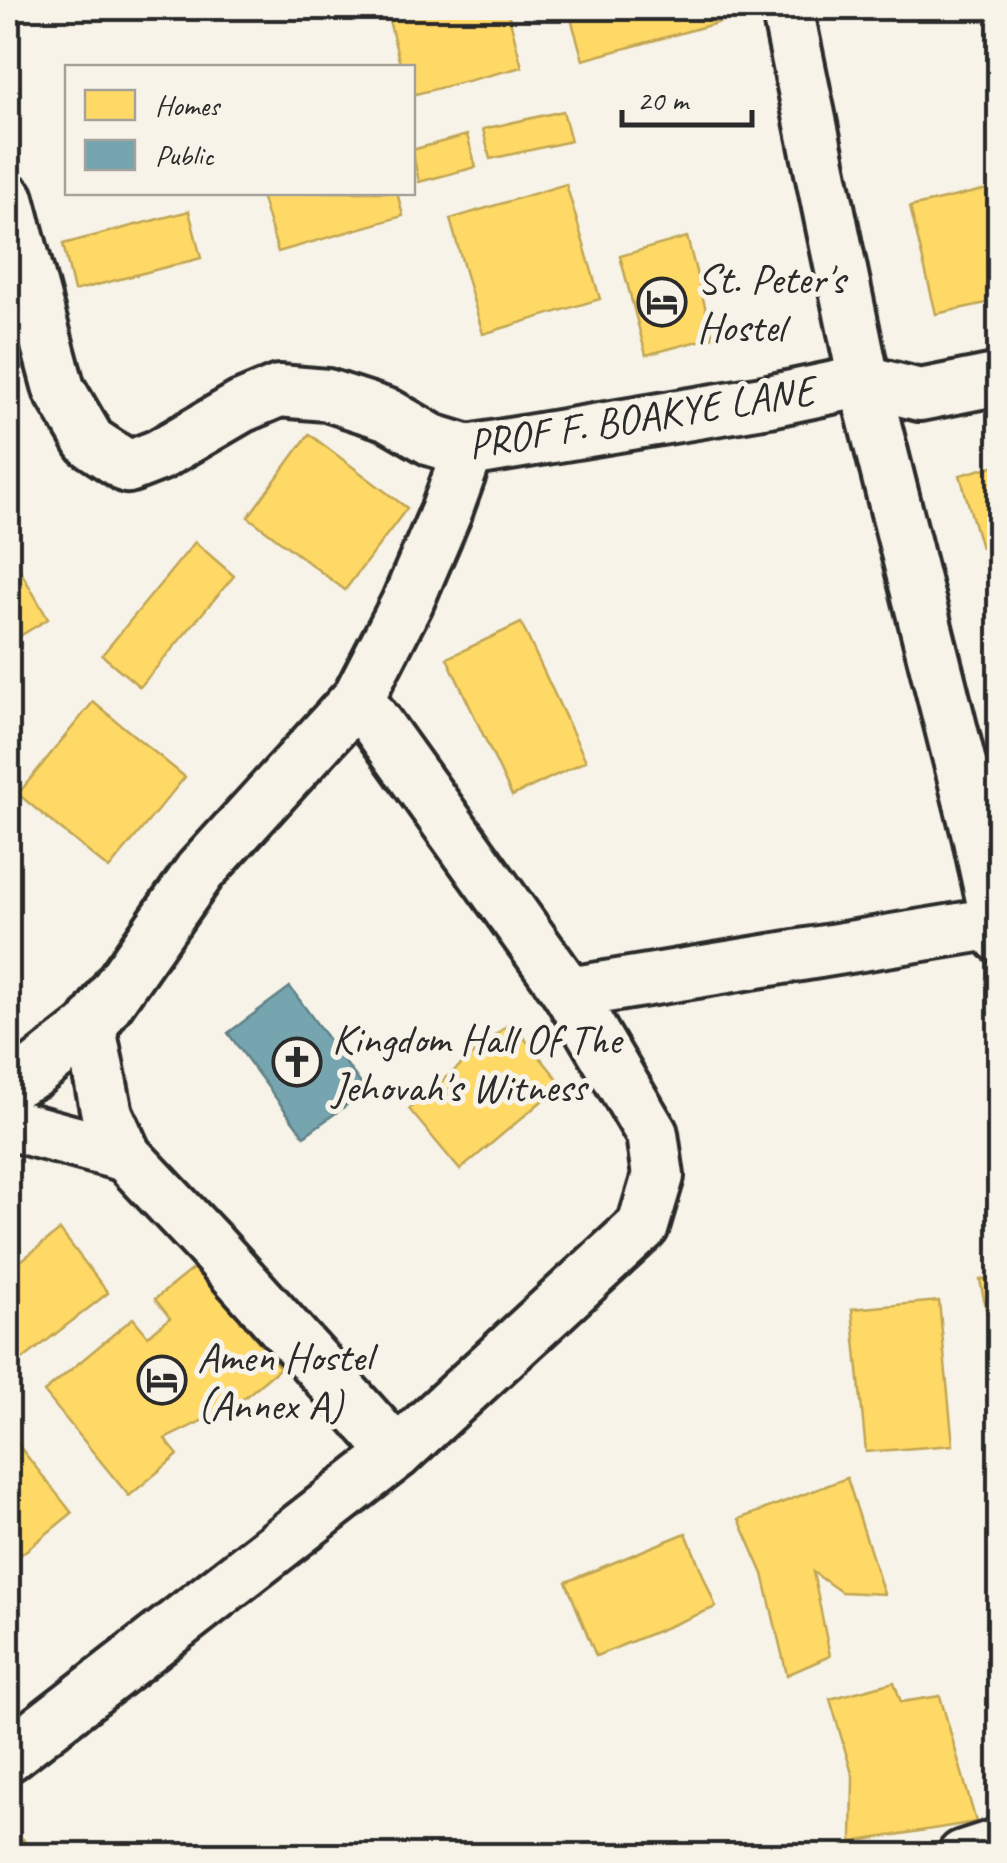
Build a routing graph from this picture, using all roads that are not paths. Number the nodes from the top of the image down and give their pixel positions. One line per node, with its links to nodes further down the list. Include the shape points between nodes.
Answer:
1 (786, 8): 4 (street)
2 (8, 199): 5 (street, PROF F. BOAKYE LANE, via 59,390 90,442 128,467 279,391 327,395 388,414)
3 (1000, 379): 4 (street, PROF F. BOAKYE LANE, via 920,394)
4 (864, 381): 5 (street, PROF F. BOAKYE LANE); 7 (street)
5 (468, 452): 6 (street, via 407,604)
6 (358, 698): 8 (street); 9 (street, via 200,871)
7 (998, 930): 8 (street)
8 (569, 993): 13 (street, via 652,1134 658,1176 643,1226)
9 (90, 1028): 10 (street); 12 (street, via 107,1114)
10 (8, 1085)
11 (8, 1124): 12 (street)
12 (126, 1156): 13 (street)
13 (397, 1453): 14 (street)
14 (8, 1756)
15 (1000, 1844): 16 (street)
16 (962, 1856)

